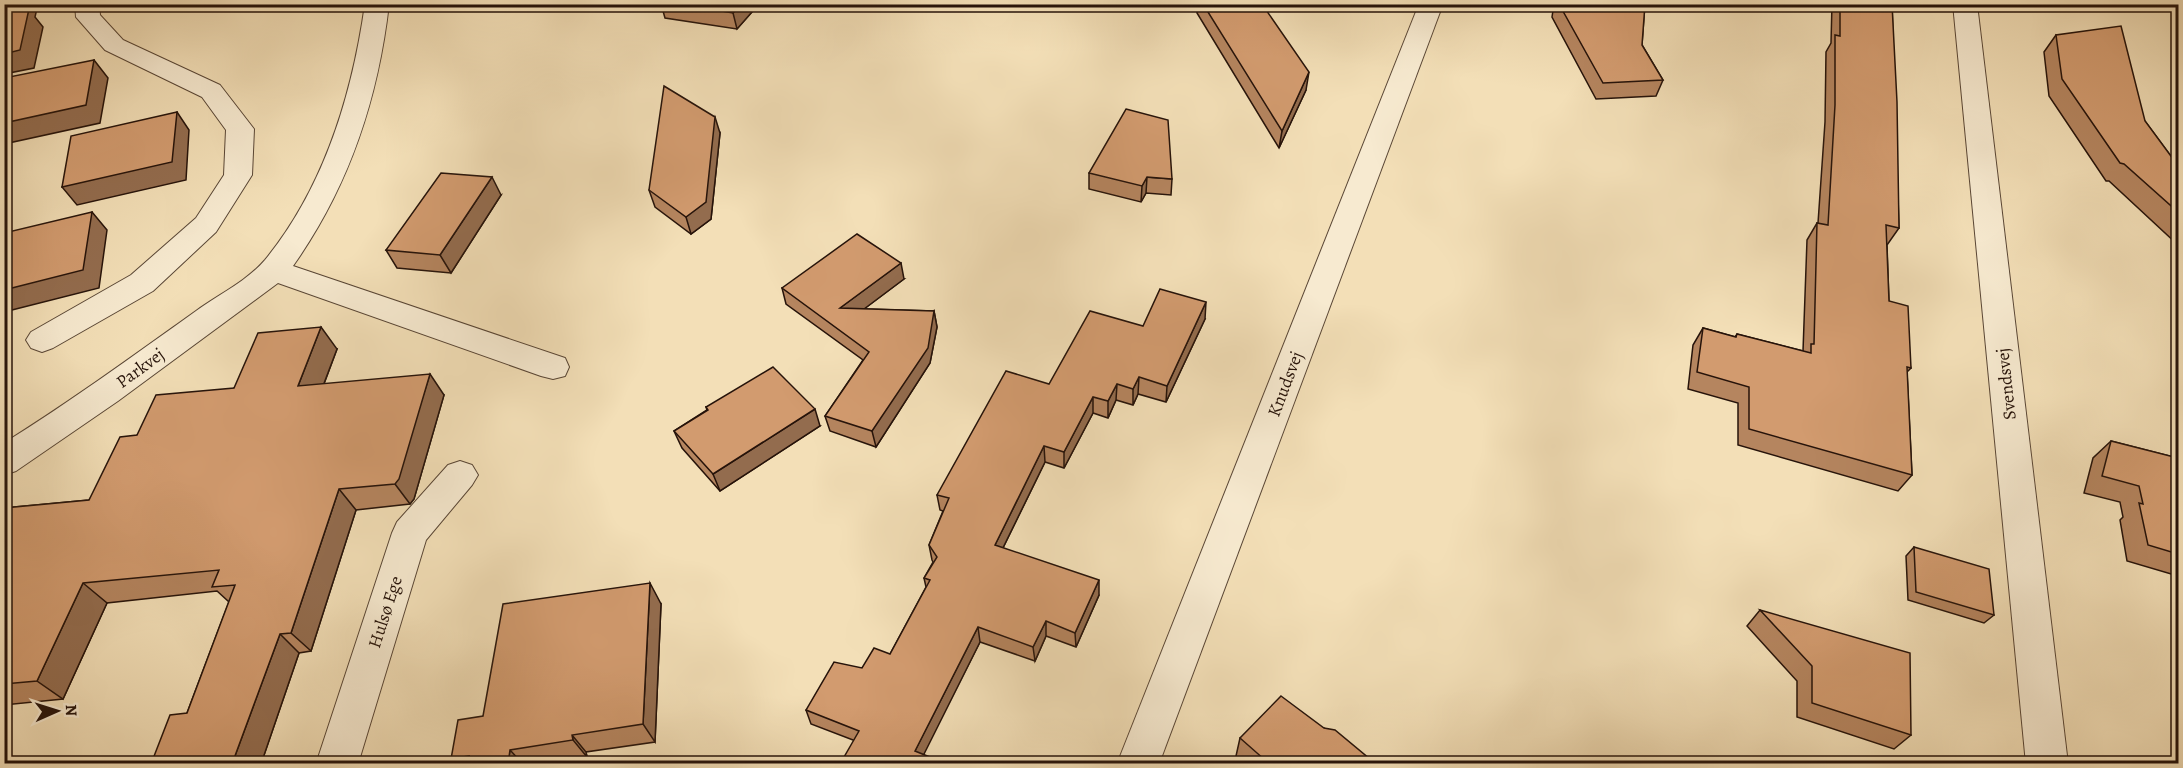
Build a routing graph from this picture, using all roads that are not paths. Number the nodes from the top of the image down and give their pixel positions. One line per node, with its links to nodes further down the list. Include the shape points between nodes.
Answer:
1 (87, 4): 6 (street, via 88,17 114,45 211,91 240,129 238,175 206,225 142,283)
2 (377, 4): 5 (street, Parkvej, via 373,46 352,127 318,207)
3 (1431, 4): 11 (street, Knudsvej)
4 (1965, 4): 12 (street, Svendsvej)
5 (273, 270): 7 (street); 8 (street, Parkvej, via 72,418)
6 (42, 340)
7 (553, 367)
8 (4, 461)
9 (460, 476): 10 (street, Hulsø Ege, via 410,533)
10 (337, 764)
11 (1138, 764)
12 (2047, 764)

